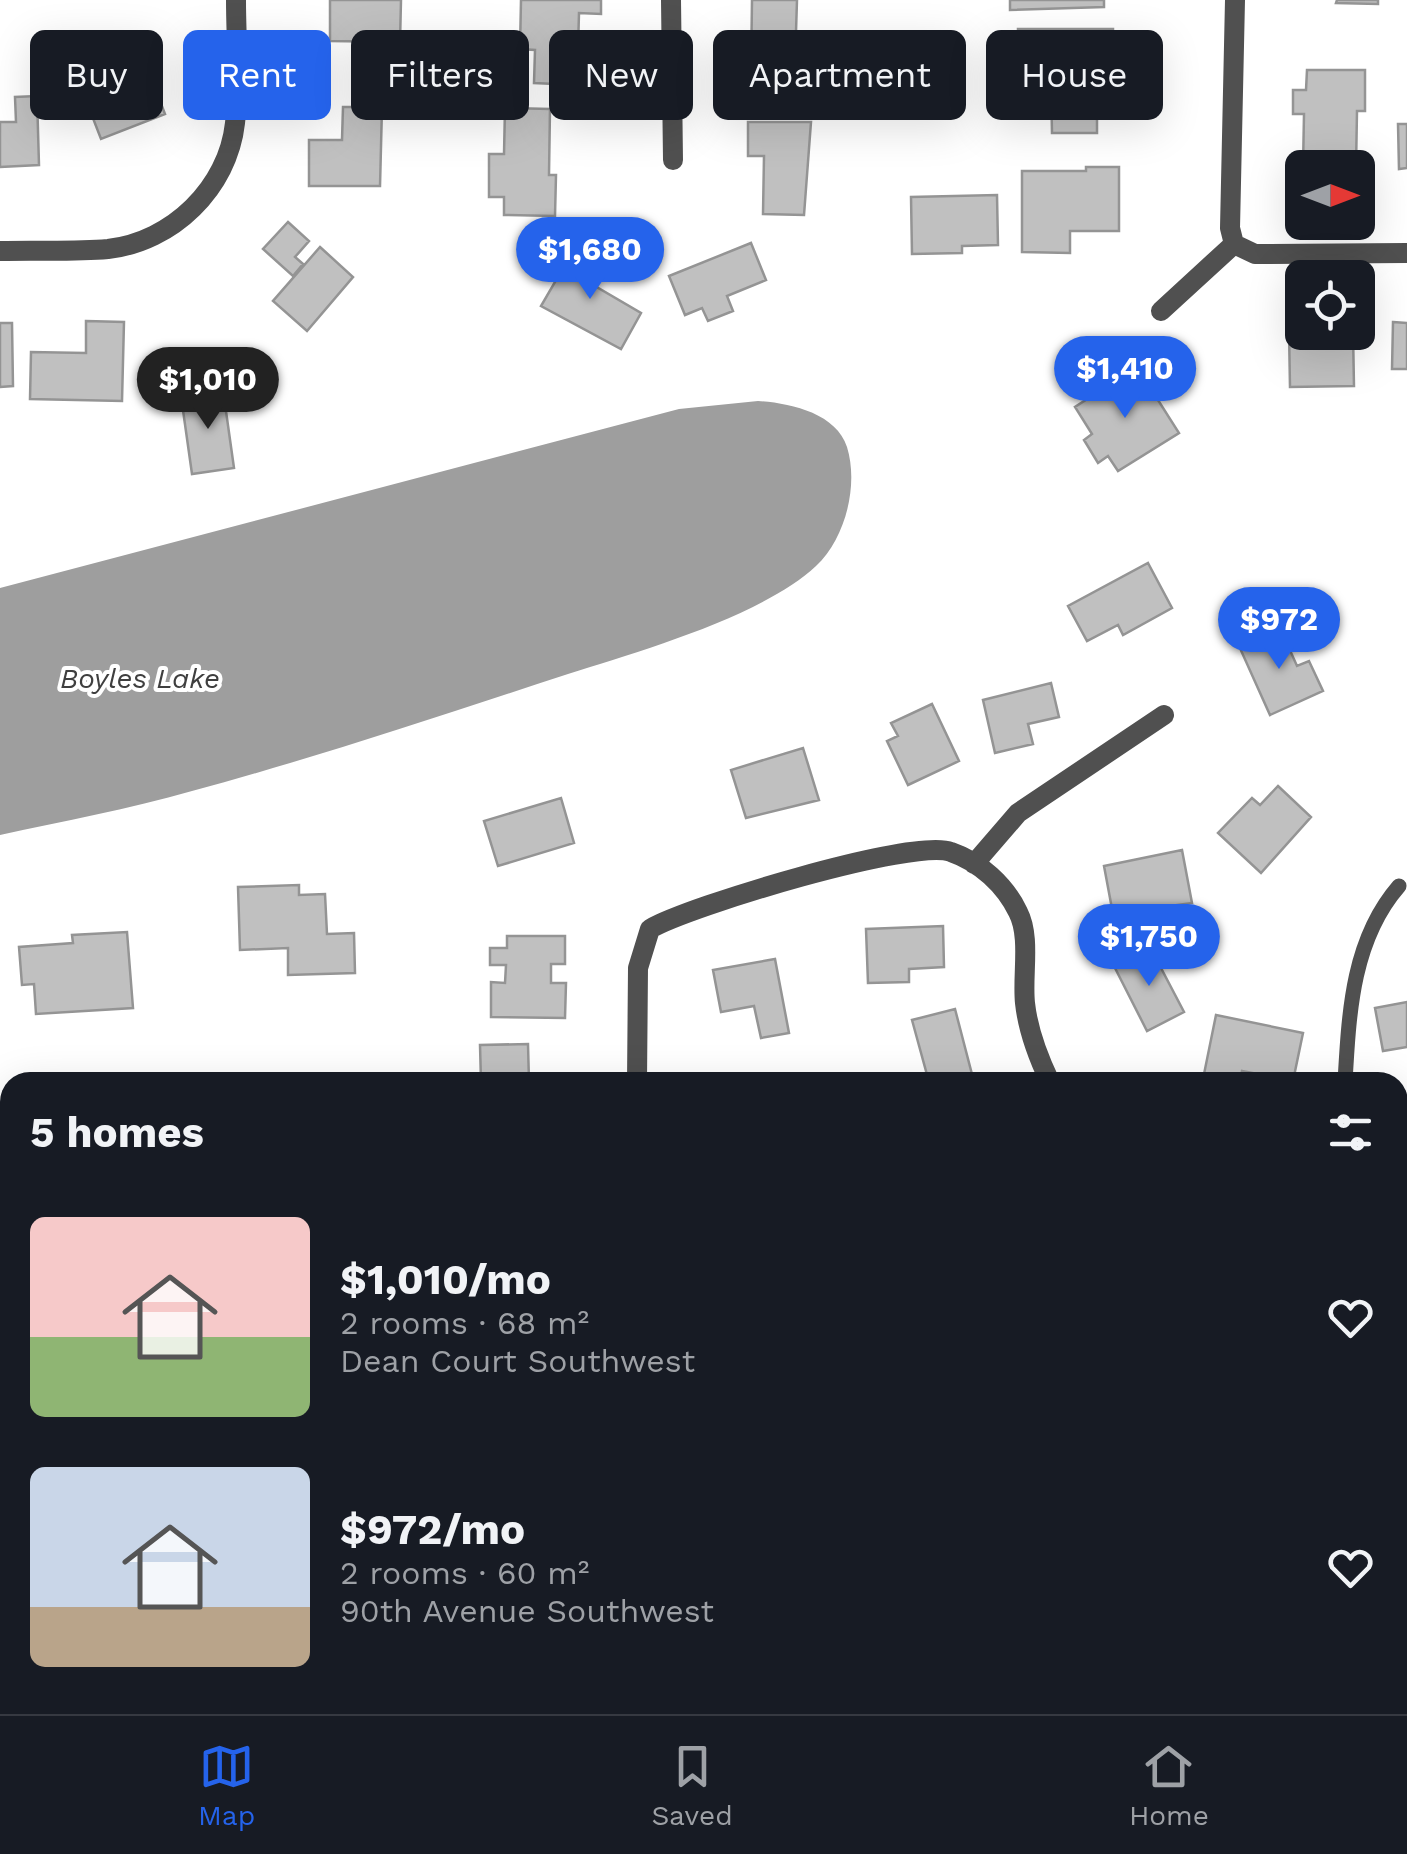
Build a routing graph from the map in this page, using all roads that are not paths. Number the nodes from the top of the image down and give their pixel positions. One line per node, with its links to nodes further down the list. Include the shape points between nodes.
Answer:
1 (236, 0): 6 (street, via 235,124 209,190 165,230 132,244)
2 (671, 0): 4 (street)
3 (1235, 0): 5 (street)
4 (673, 160)
5 (1234, 244): 7 (street, via 1255,254); 8 (street)
6 (0, 250)
7 (1407, 253)
8 (1161, 311)
9 (1164, 714): 10 (street, via 1018,813)
10 (974, 864): 12 (street, via 948,850 909,853 724,896 650,929 637,1005); 13 (street, via 1006,890 1021,916 1025,1004)
11 (1399, 886): 14 (lane, via 1366,935)
12 (637, 1072)
13 (1045, 1072)
14 (1346, 1072)

